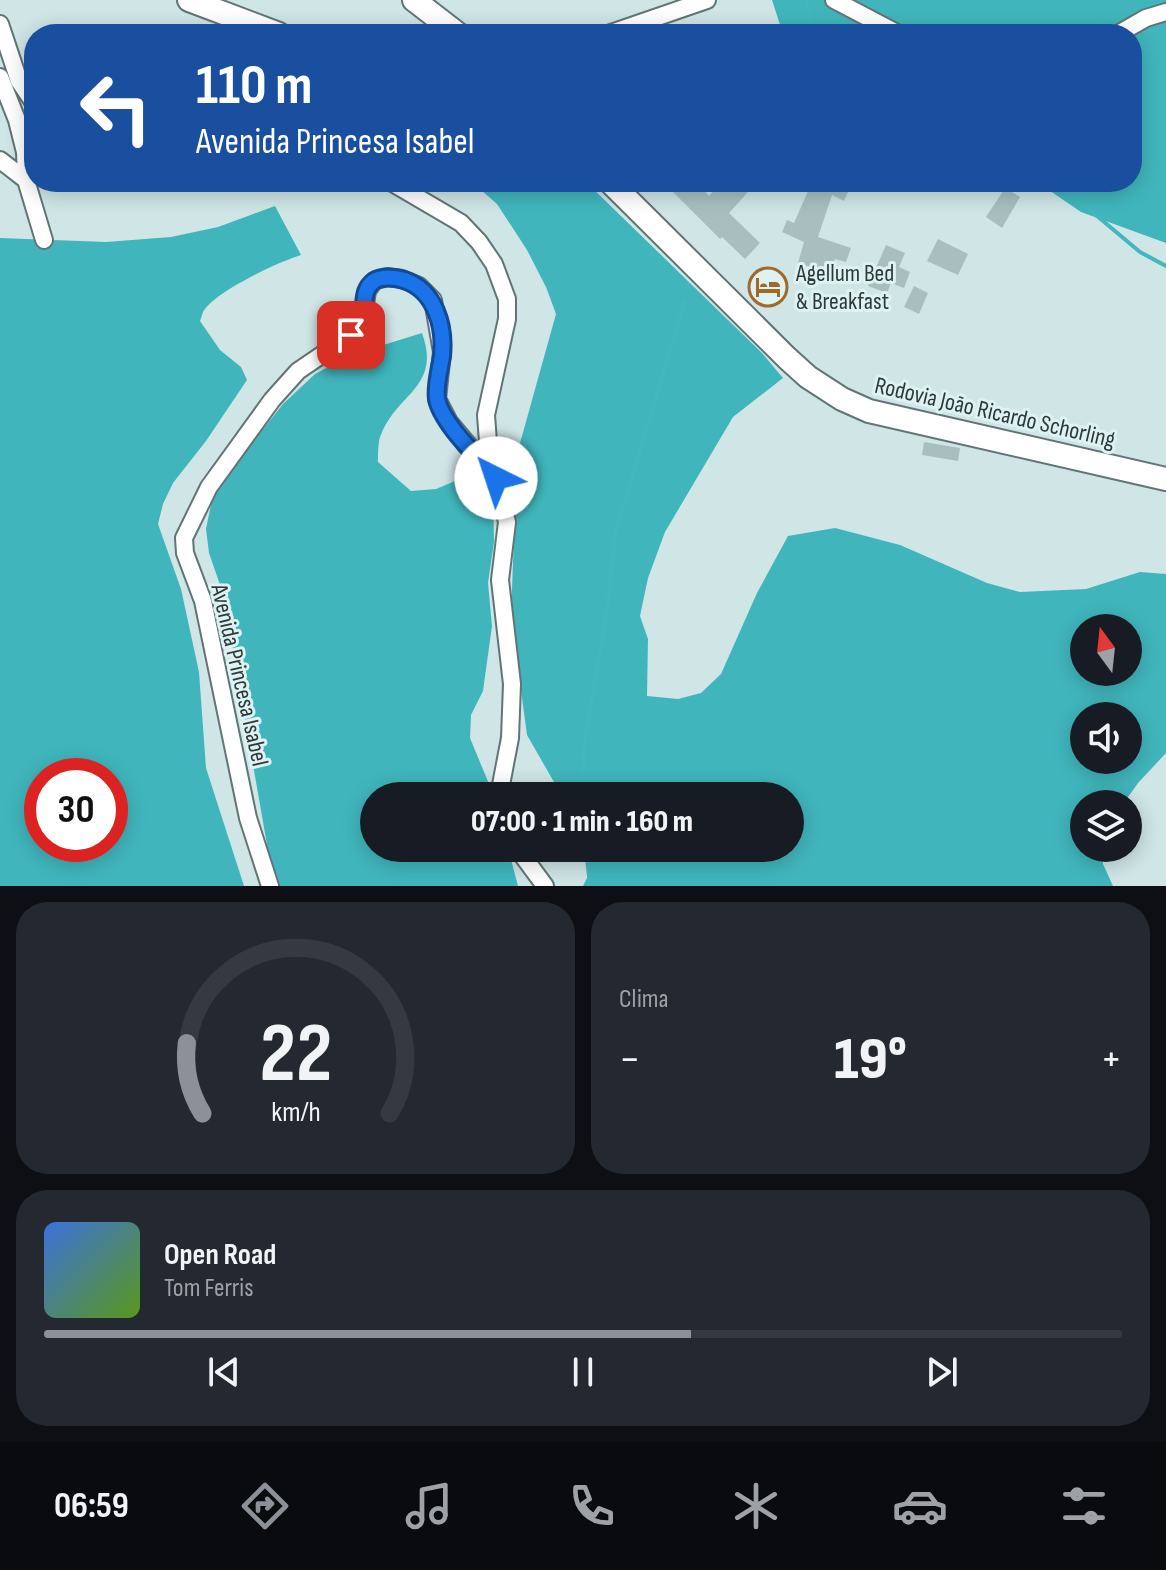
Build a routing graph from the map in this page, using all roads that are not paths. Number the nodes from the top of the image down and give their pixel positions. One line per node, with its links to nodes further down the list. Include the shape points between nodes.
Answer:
1 (189, 0): 6 (main road)
2 (414, 0): 7 (main road)
3 (707, 0): 8 (street)
4 (834, 0): 9 (street)
5 (1166, 12): 10 (street)
6 (253, 24)
7 (444, 24)
8 (637, 24)
9 (880, 24)
10 (1136, 24)
11 (1, 34): 13 (street)
12 (0, 77): 14 (street)
13 (24, 88)
14 (24, 148)
15 (0, 160): 16 (street)
16 (24, 178)
17 (30, 192): 20 (street)
18 (408, 192): 21 (street, Avenida Princesa Isabel, via 461,223 503,281 507,319 486,415)
19 (620, 192): 22 (main road, Rodovia João Ricardo Schorling, via 787,358 842,399 894,418)
20 (44, 240)
21 (496, 478): 23 (street, Avenida Princesa Isabel, via 507,522 500,580 512,684); 25 (street, Avenida Princesa Isabel, via 449,422 437,399 442,352 433,300 419,286 387,277 374,281 367,291 362,325 298,371 209,487 184,538 185,553 203,601 248,818)
22 (1166, 479)
23 (502, 782)
24 (527, 862): 26 (street)
25 (270, 886)
26 (545, 886)

